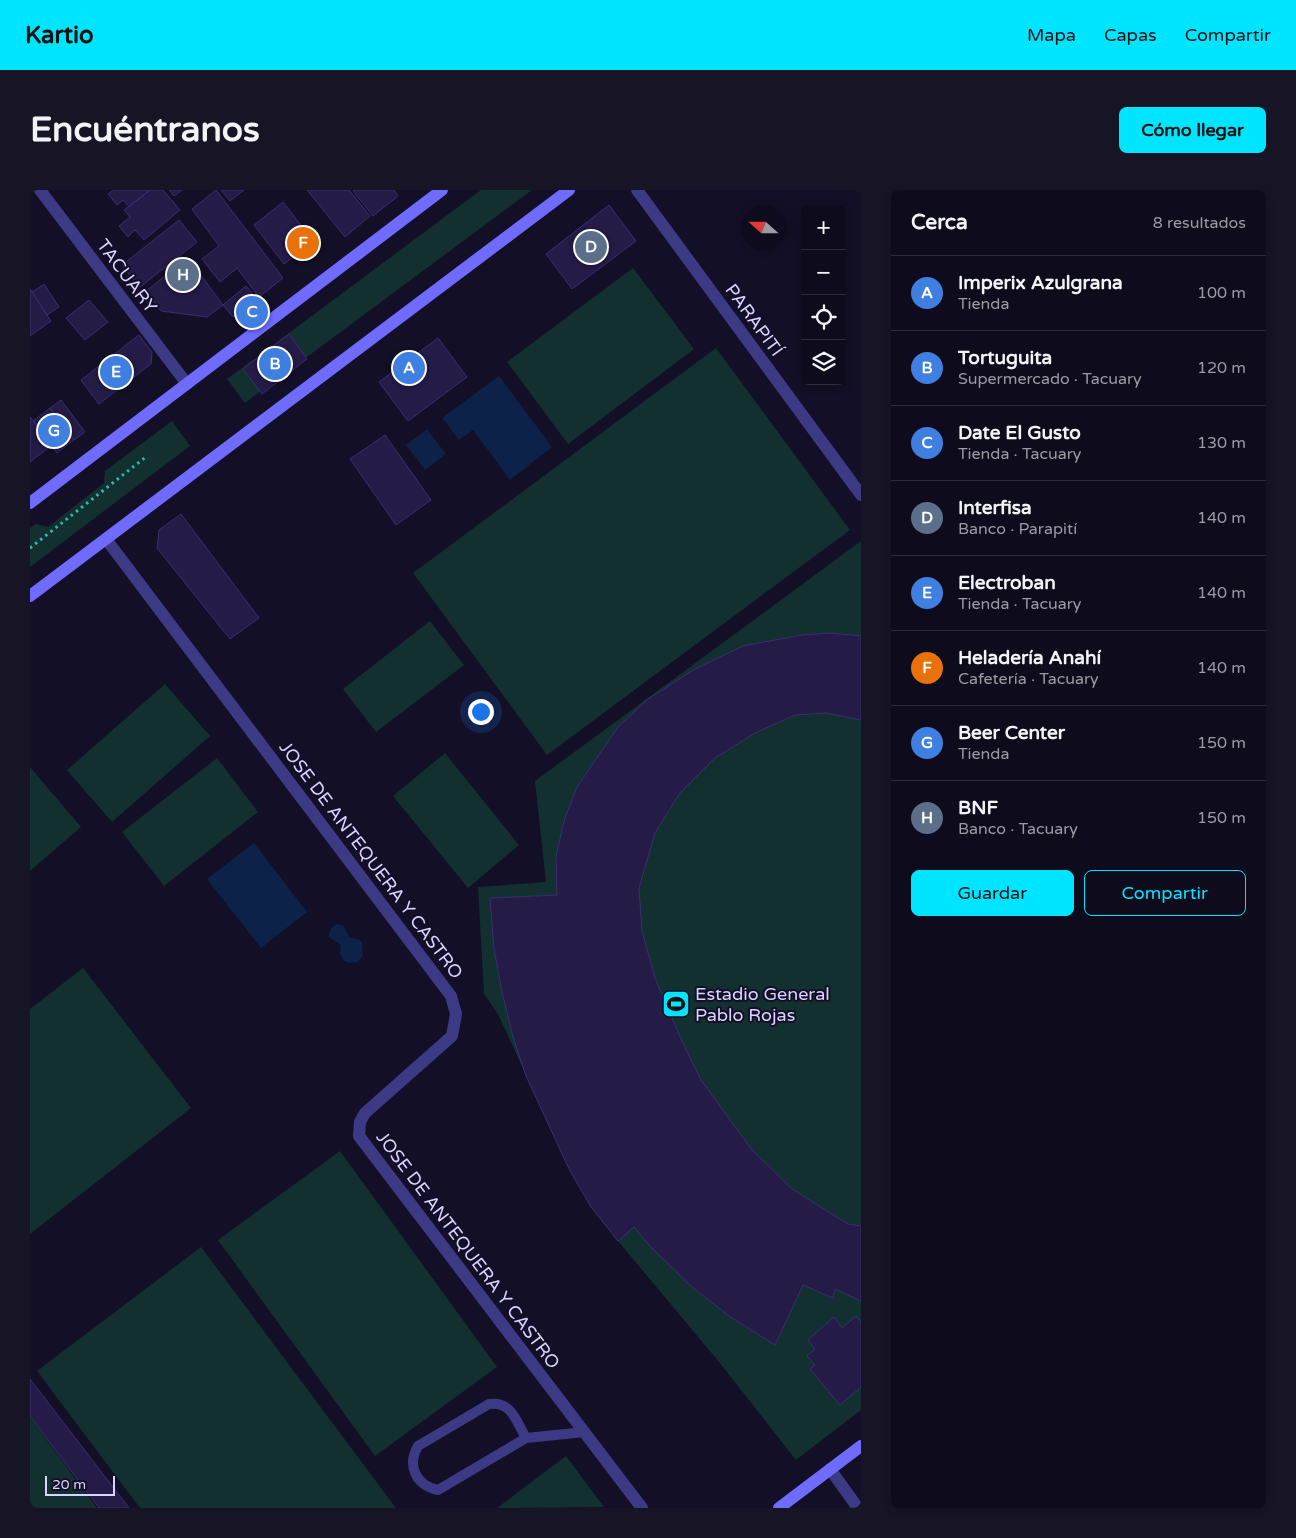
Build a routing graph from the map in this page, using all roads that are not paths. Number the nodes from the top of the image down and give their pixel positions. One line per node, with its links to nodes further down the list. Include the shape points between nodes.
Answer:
1 (40, 190): 5 (street, TACUARY)
2 (442, 190): 5 (main road)
3 (569, 190): 8 (main road)
4 (637, 190): 6 (street, PARAPITÍ)
5 (186, 384): 7 (main road)
6 (859, 487)
7 (30, 503)
8 (106, 539): 9 (main road); 10 (street, JOSE DE ANTEQUERA Y CASTRO, via 451,996 456,1014 452,1036 365,1113 360,1122 359,1136)
9 (30, 596)
10 (585, 1432): 11 (lane); 14 (street, JOSE DE ANTEQUERA Y CASTRO)
11 (526, 1438): 11 (lane, via 508,1407 499,1403 489,1404 418,1446 412,1465 420,1482 438,1490)
12 (861, 1446): 13 (main road)
13 (830, 1469): 15 (main road); 16 (street)
14 (642, 1508)
15 (779, 1508)
16 (858, 1508)

